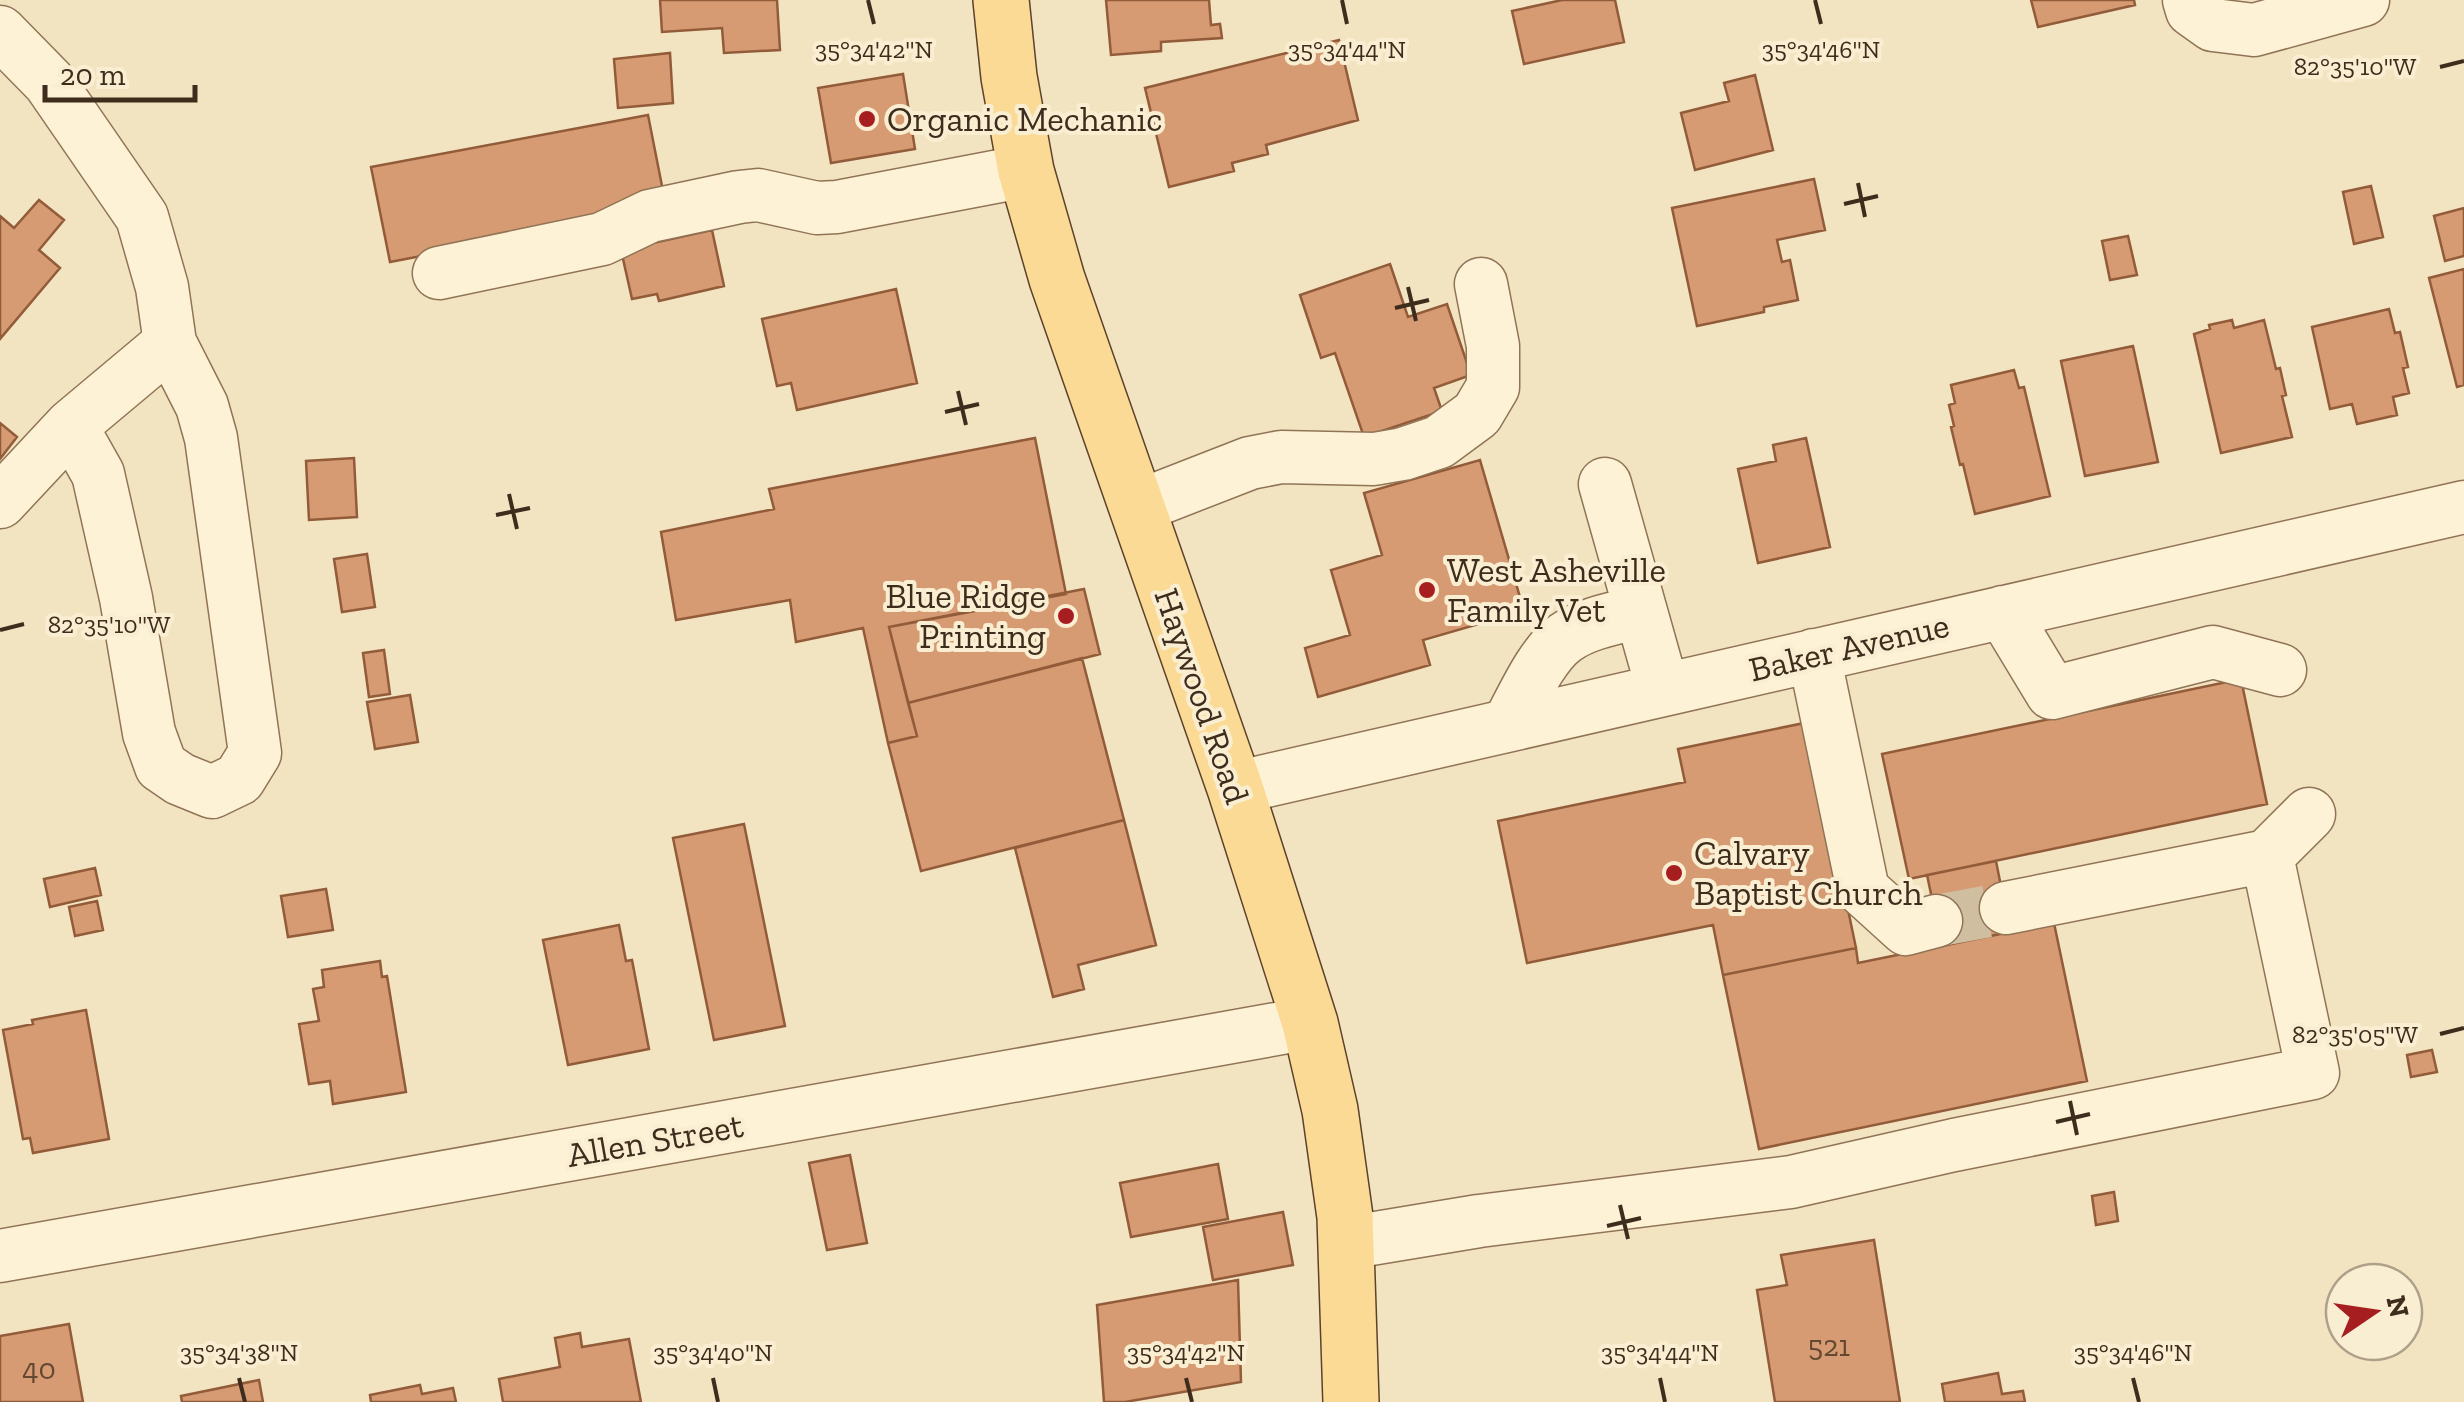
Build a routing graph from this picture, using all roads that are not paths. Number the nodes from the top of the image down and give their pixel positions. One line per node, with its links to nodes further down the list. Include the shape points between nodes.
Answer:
1 (1001, 0): 5 (main road, Haywood Road)
2 (2364, 0): 3 (street, via 2254,30 2213,25)
3 (2190, 5)
4 (0, 32): 8 (street, via 49,82 142,218)
5 (1026, 171): 6 (street, via 837,208 740,197 650,216 602,239); 12 (main road, Haywood Road)
6 (439, 273)
7 (1480, 284): 12 (street, via 1493,346 1493,387 1477,414 1440,442 1374,459 1250,463)
8 (170, 344): 9 (street); 9 (street, via 211,438 255,753 240,779 212,792 161,766 98,474)
9 (71, 426): 11 (street)
10 (1605, 484): 14 (street)
11 (0, 502)
12 (1136, 507): 20 (main road, Haywood Road)
13 (2464, 507): 15 (street, Baker Avenue)
14 (1641, 612): 18 (street); 19 (street, via 1564,639)
15 (2003, 612): 16 (street, Baker Avenue); 17 (street, via 2052,693 2212,652)
16 (1814, 655): 18 (street, Baker Avenue); 24 (street, via 1864,890 1906,930)
17 (2280, 670)
18 (1663, 690): 19 (street, Baker Avenue)
19 (1508, 726): 20 (street, Baker Avenue)
20 (1235, 788): 25 (main road, Haywood Road)
21 (2309, 814): 22 (street)
22 (2268, 856): 23 (street); 26 (street, via 2313,1073 1791,1182)
23 (2006, 908)
24 (1936, 921)
25 (1310, 1023): 26 (main road, Haywood Road, via 1330,1110); 27 (street, Allen Street)
26 (1346, 1243): 28 (main road, Haywood Road)
27 (0, 1256)
28 (1351, 1402)

